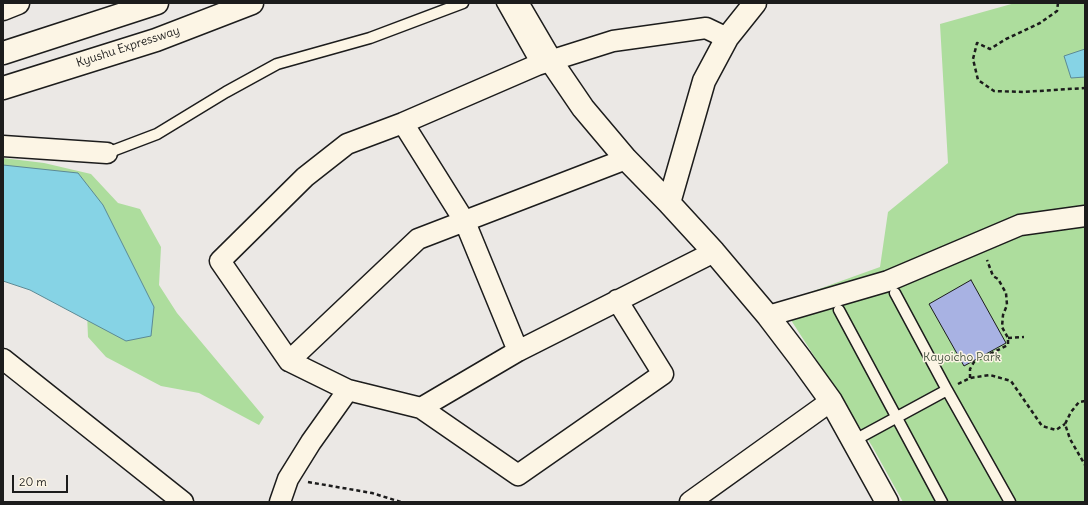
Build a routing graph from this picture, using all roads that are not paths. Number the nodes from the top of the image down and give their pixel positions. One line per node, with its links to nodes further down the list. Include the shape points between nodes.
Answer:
1 (18, 3): 8 (main road)
2 (157, 3): 10 (main road)
3 (252, 3): 12 (main road, Kyushu Expressway, via 156,40)
4 (463, 3): 15 (lane, via 370,38 277,64 157,134)
5 (502, 3): 11 (lane)
6 (517, 3): 11 (main road)
7 (755, 3): 9 (main road)
8 (3, 9)
9 (727, 38): 11 (street, via 706,28 613,41); 17 (main road, via 704,81)
10 (3, 53)
11 (544, 63): 13 (street); 16 (main road)
12 (3, 88)
13 (403, 123): 19 (street); 27 (street, via 347,144 306,177 220,261)
14 (3, 146): 15 (street)
15 (107, 153)
16 (626, 159): 17 (main road); 19 (street)
17 (670, 203): 20 (main road)
18 (1085, 216): 24 (street, via 1020,225 888,281)
19 (465, 222): 25 (street); 27 (street, via 418,239)
20 (714, 252): 22 (street); 24 (main road)
21 (895, 293): 29 (lane)
22 (618, 300): 25 (street); 31 (street, via 663,374 518,475)
23 (839, 310): 32 (lane)
24 (768, 316): 30 (main road)
25 (518, 351): 31 (street)
26 (3, 359): 34 (street)
27 (289, 361): 28 (street)
28 (348, 390): 31 (street); 35 (street, via 288,479)
29 (947, 390): 32 (lane); 39 (lane)
30 (831, 401): 33 (main road); 36 (street)
31 (421, 408)
32 (896, 418): 33 (lane); 38 (lane)
33 (853, 441): 37 (main road)
34 (183, 502)
35 (280, 502)
36 (690, 502)
37 (887, 502)
38 (942, 502)
39 (1010, 502)

